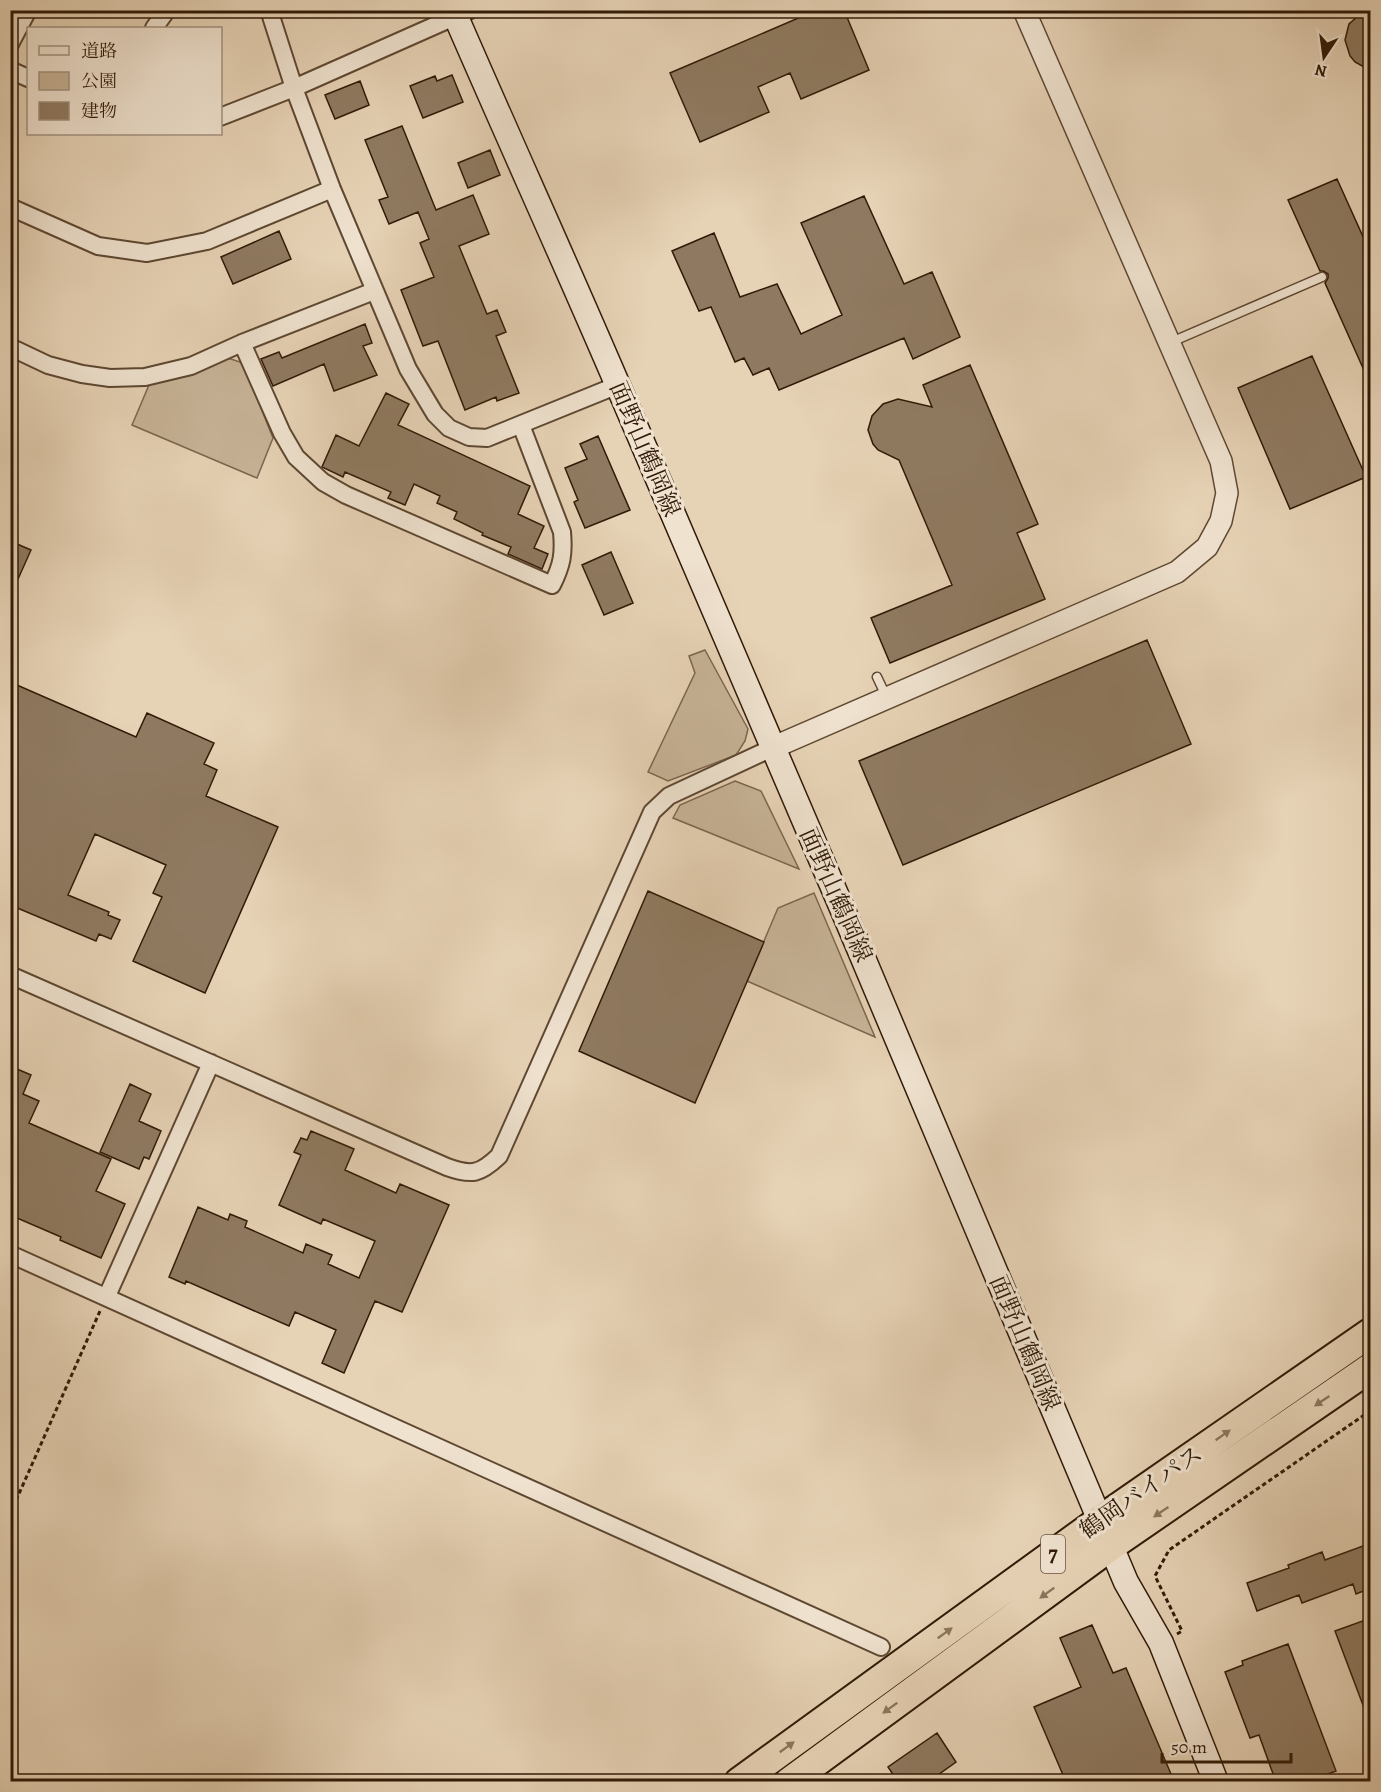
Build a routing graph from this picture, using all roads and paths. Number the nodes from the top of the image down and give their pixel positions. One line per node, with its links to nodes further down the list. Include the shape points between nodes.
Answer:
1 (28, 10): 7 (street)
2 (167, 10): 6 (street)
3 (269, 10): 10 (street)
4 (1024, 10): 17 (street)
5 (460, 13): 10 (street); 19 (main road, 面野山鶴岡線)
6 (155, 27)
7 (10, 44)
8 (10, 70): 9 (street)
9 (27, 78)
10 (294, 88): 11 (street); 12 (street)
11 (222, 116)
12 (332, 189): 13 (street, via 207,241 147,253 98,246); 15 (street)
13 (10, 207)
14 (1322, 277): 17 (lane)
15 (374, 291): 16 (street); 20 (street, via 408,369 435,414 449,428 469,437 487,438)
16 (242, 343): 18 (street, via 191,366 145,377 110,378 48,364); 20 (street, via 282,433 296,457 322,482 552,585 564,550 562,532)
17 (1169, 343): 22 (street, via 1221,461 1227,493 1221,521 1207,547 1177,572)
18 (10, 347)
19 (618, 385): 20 (street); 23 (main road, 面野山鶴岡線)
20 (521, 425)
21 (877, 677): 22 (lane)
22 (887, 698): 23 (street)
23 (772, 748): 25 (street, via 669,796 652,812 499,1156 486,1168 473,1173 447,1167); 32 (main road, 面野山鶴岡線)
24 (10, 975): 25 (street)
25 (211, 1063): 27 (street)
26 (10, 1254): 27 (street)
27 (107, 1296): 31 (path); 34 (street)
28 (1371, 1333): 32 (highway, 鶴岡バイパス / 7, one-way to 28)
29 (1371, 1368): 32 (highway, 鶴岡バイパス / 7, one-way to 32)
30 (1371, 1411): 33 (path, via 1169,1550 1155,1576 1182,1631)
31 (10, 1514)
32 (1106, 1533): 33 (main road, 面野山鶴岡線, via 1126,1582); 35 (highway, 鶴岡バイパス / 7, one-way to 32); 36 (highway, 鶴岡バイパス / 7, one-way to 36)
33 (1161, 1643): 37 (main road, 面野山鶴岡線)
34 (881, 1647)
35 (739, 1782)
36 (789, 1782)
37 (1216, 1782)

